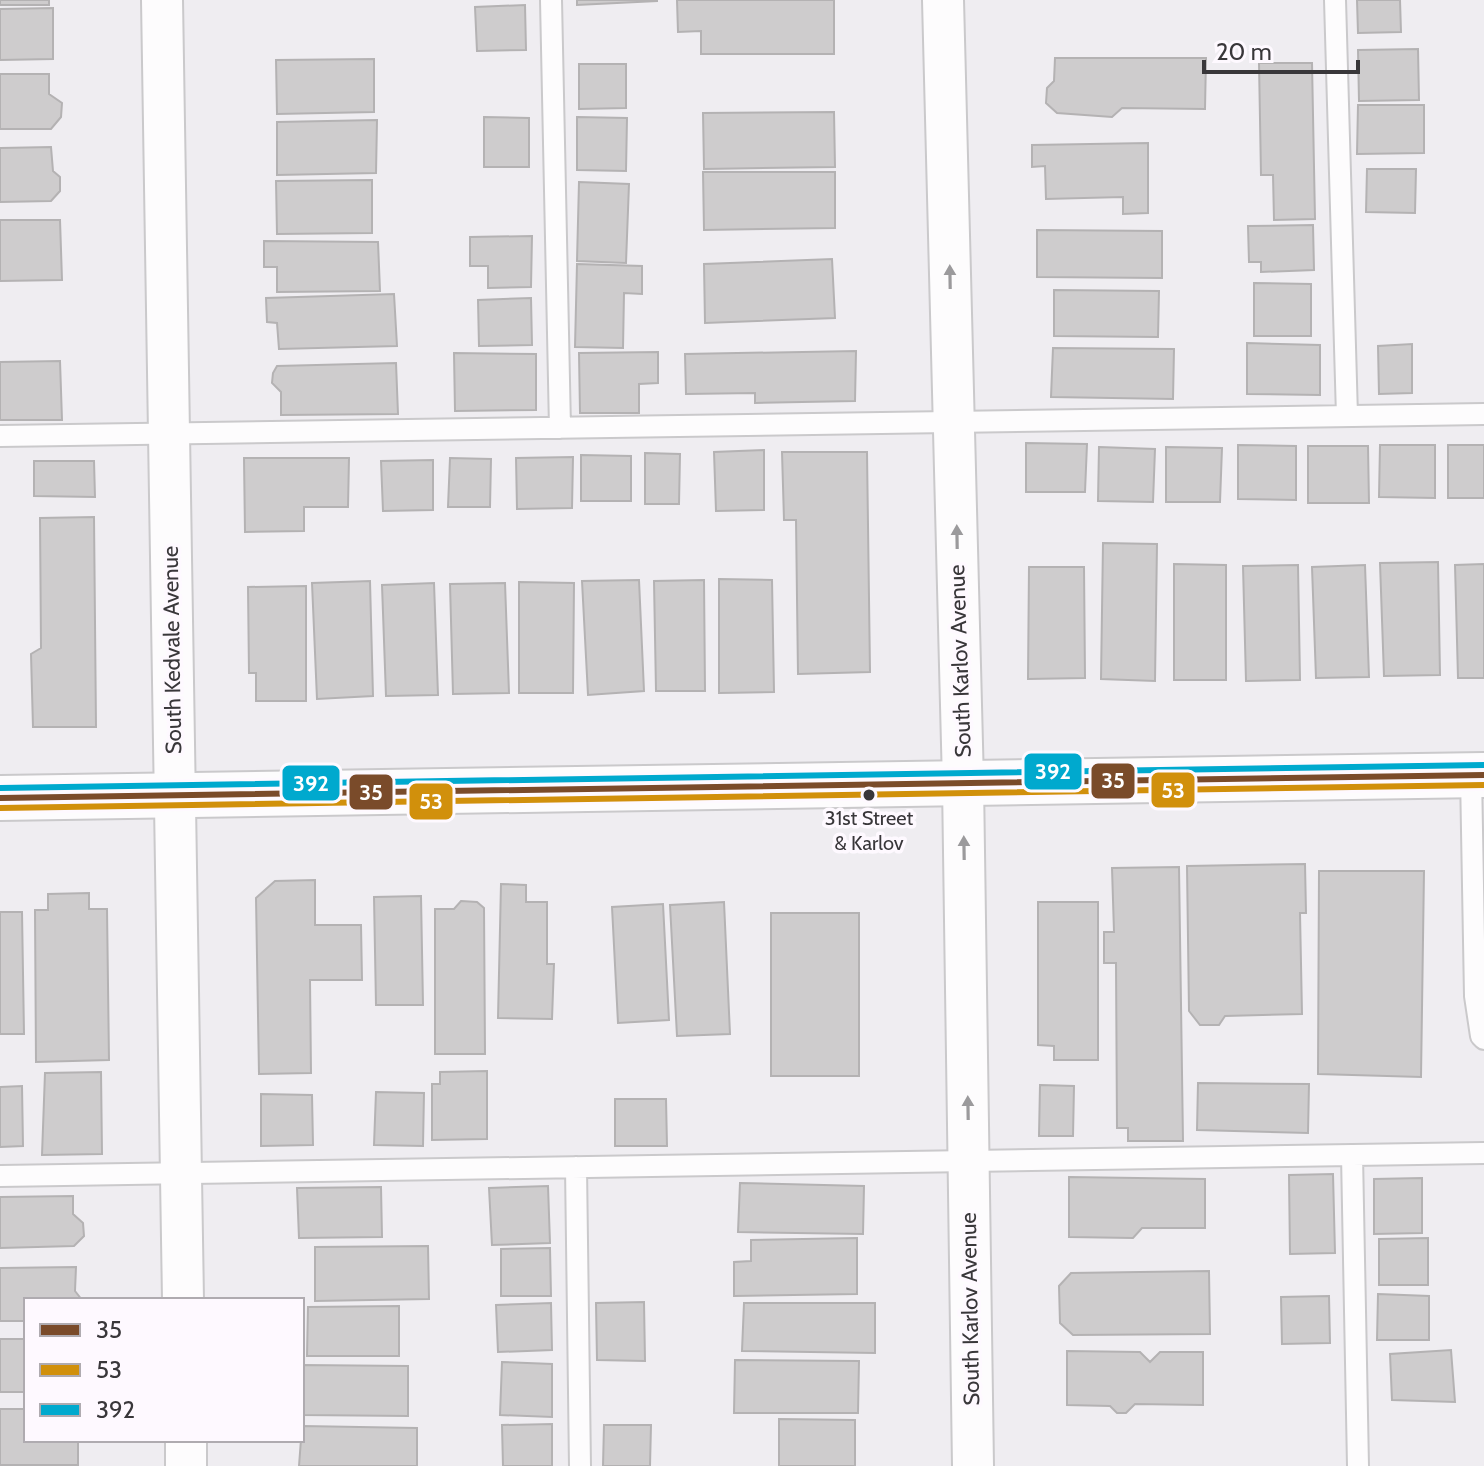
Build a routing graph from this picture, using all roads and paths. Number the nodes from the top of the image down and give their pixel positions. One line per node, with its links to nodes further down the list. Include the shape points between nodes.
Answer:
1 (162, 0): 9 (street, South Kedvale Avenue)
2 (551, 0): 8 (lane)
3 (943, 0): 7 (street, South Karlov Avenue, one-way to 3)
4 (1335, 0): 6 (lane)
5 (1484, 414): 6 (lane)
6 (1347, 416): 7 (lane)
7 (954, 422): 8 (lane); 12 (street, South Karlov Avenue, one-way to 7)
8 (560, 428): 9 (lane)
9 (168, 434): 10 (lane); 13 (street, South Kedvale Avenue)
10 (0, 436)
11 (1477, 775): 12 (main road); 15 (lane)
12 (963, 783): 13 (main road); 19 (street, South Karlov Avenue, one-way to 12)
13 (174, 795): 14 (main road); 21 (street, South Kedvale Avenue)
14 (0, 798)
15 (1479, 925): 16 (lane, via 1475,996)
16 (1484, 1039)
17 (1484, 1153): 18 (lane)
18 (1352, 1155): 19 (lane); 28 (lane)
19 (968, 1161): 20 (lane); 27 (street, South Karlov Avenue)
20 (576, 1167): 21 (lane); 26 (lane)
21 (181, 1173): 22 (lane); 23 (street, South Kedvale Avenue)
22 (0, 1176)
23 (183, 1298)
24 (186, 1442): 25 (street)
25 (186, 1466)
26 (580, 1466)
27 (973, 1466)
28 (1358, 1466)

